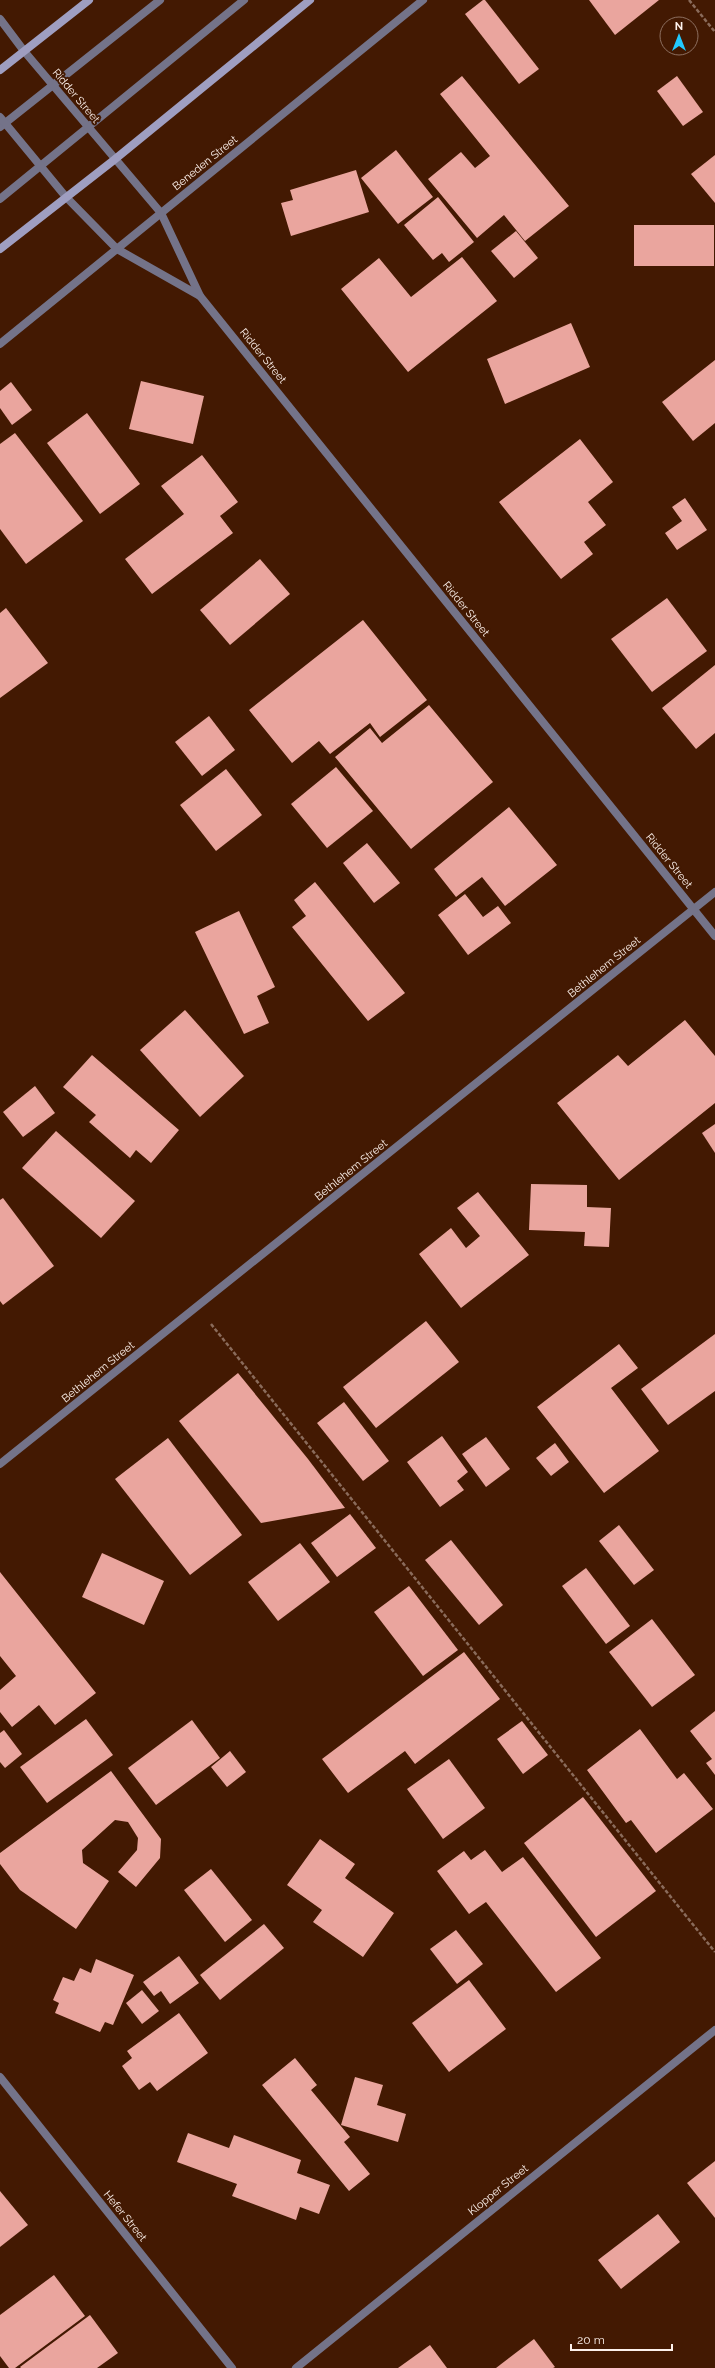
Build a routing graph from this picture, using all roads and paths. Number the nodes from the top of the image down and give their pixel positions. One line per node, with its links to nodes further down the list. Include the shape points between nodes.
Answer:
1 (89, 0): 9 (main road)
2 (160, 0): 11 (street)
3 (244, 0): 13 (street)
4 (310, 0): 14 (main road)
5 (423, 0): 18 (street, Beneden Street)
6 (689, 0): 8 (path)
7 (0, 19): 9 (street, Ridder Street)
8 (715, 32)
9 (24, 51): 10 (main road); 11 (street, Ridder Street)
10 (0, 70)
11 (53, 84): 12 (street); 13 (street, Ridder Street)
12 (2, 122): 15 (street, Ridder Street)
13 (88, 126): 14 (street, Ridder Street); 15 (street)
14 (114, 160): 16 (main road); 18 (street, Ridder Street)
15 (40, 165): 16 (street, Ridder Street); 17 (street)
16 (66, 197): 19 (main road); 20 (street, Ridder Street)
17 (0, 199)
18 (161, 214): 20 (street, Beneden Street); 21 (street, Ridder Street)
19 (0, 248)
20 (117, 249): 21 (street, Ridder Street); 22 (street, Beneden Street)
21 (200, 296): 24 (street, Ridder Street)
22 (0, 344)
23 (715, 892): 24 (street, Bethlehem Street)
24 (694, 909): 25 (street, Ridder Street); 26 (street, Bethlehem Street)
25 (715, 936)
26 (197, 1307): 27 (street, Bethlehem Street); 28 (path)
27 (0, 1464)
28 (715, 1952)
29 (715, 2030): 32 (street, Klopper Street)
30 (0, 2077): 31 (street, Hefer Street)
31 (232, 2368)
32 (296, 2368)

